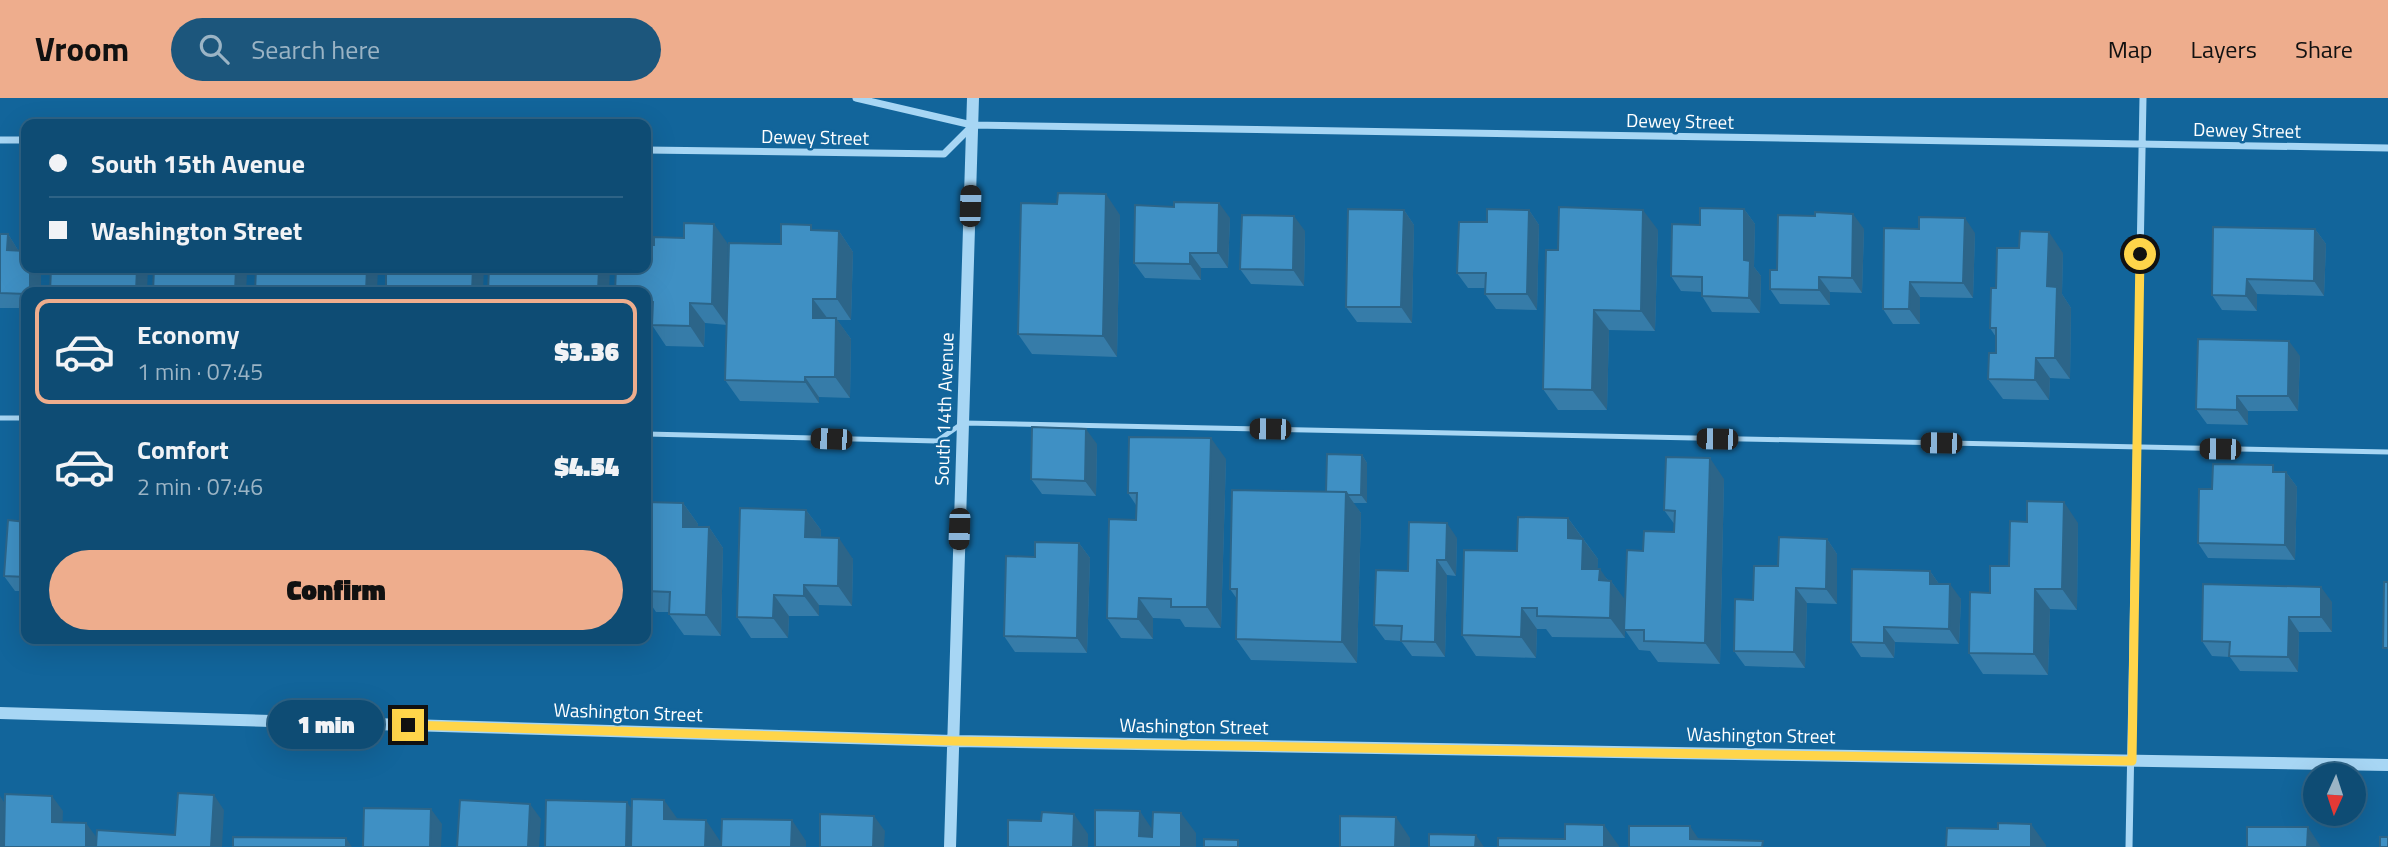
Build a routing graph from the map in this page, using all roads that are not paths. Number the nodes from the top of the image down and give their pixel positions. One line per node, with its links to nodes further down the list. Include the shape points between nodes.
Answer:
1 (856, 98): 4 (street, Dewey Street)
2 (973, 98): 4 (street, South 14th Avenue)
3 (2143, 98): 7 (street)
4 (972, 125): 7 (street, Dewey Street); 9 (street, Dewey Street, via 944,155); 12 (street, South 14th Avenue)
5 (0, 140): 6 (street)
6 (21, 140)
7 (2143, 144): 8 (street, Dewey Street); 14 (street)
8 (2388, 148)
9 (651, 150)
10 (0, 418): 11 (lane)
11 (21, 418)
12 (963, 423): 13 (lane, via 937,441); 14 (lane); 17 (street, South 14th Avenue)
13 (651, 434)
14 (2137, 447): 15 (lane); 18 (street)
15 (2388, 452)
16 (0, 713): 17 (street, Washington Street)
17 (953, 741): 18 (street, Washington Street); 20 (street, South 14th Avenue)
18 (2132, 761): 19 (street, Washington Street); 21 (street)
19 (2388, 765)
20 (950, 847)
21 (2129, 847)

